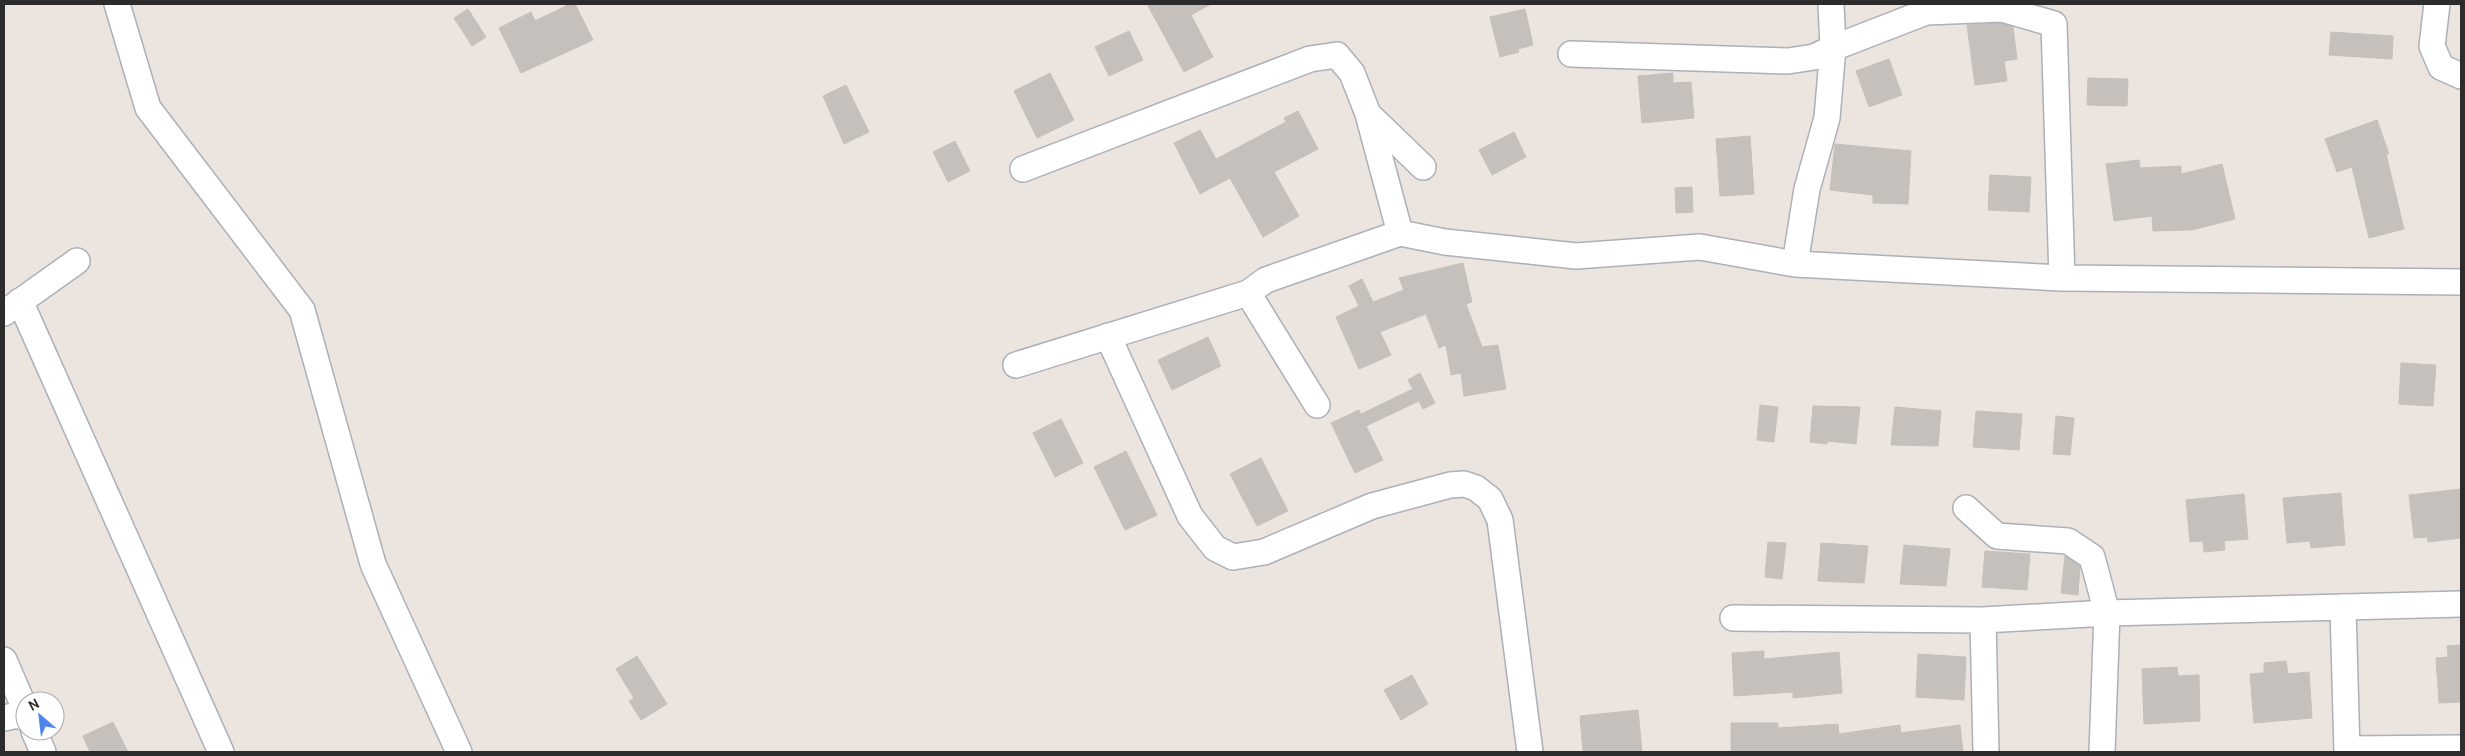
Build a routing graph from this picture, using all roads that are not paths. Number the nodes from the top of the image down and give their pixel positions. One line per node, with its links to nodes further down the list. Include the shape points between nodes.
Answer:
1 (117, 4): 31 (street, via 148,108 302,310 373,564)
2 (1831, 4): 4 (street)
3 (2437, 4): 6 (street, via 2432,46 2441,67)
4 (1832, 48): 5 (street, via 1814,57 1788,61); 12 (street, via 1827,118 1807,189); 13 (street, via 1926,12 2002,9 2054,24)
5 (1571, 54)
6 (2461, 76)
7 (1368, 114): 8 (street); 9 (street, via 1352,73 1337,55 1310,59); 10 (street)
8 (1423, 168)
9 (1023, 169)
10 (1400, 233): 12 (street, via 1445,242 1576,256 1700,247); 15 (street, via 1266,280)
11 (77, 261): 16 (street)
12 (1795, 264): 13 (street)
13 (2062, 278): 14 (street)
14 (2461, 282)
15 (1248, 293): 17 (street); 19 (street)
16 (12, 307): 30 (street)
17 (1108, 336): 18 (street); 32 (street, via 1190,516 1215,548 1233,558 1264,552 1372,506 1450,485 1464,484 1476,488 1490,500 1500,520)
18 (1016, 365)
19 (1317, 405)
20 (1966, 508): 23 (street, via 1997,536 2068,541 2092,557)
21 (2461, 604): 22 (street)
22 (2343, 607): 23 (street); 29 (street)
23 (2107, 613): 25 (street); 34 (street)
24 (1733, 618): 25 (street)
25 (1983, 620): 33 (street)
26 (4, 660): 27 (street)
27 (17, 691)
28 (2461, 748): 29 (street)
29 (2347, 751)
30 (221, 752)
31 (459, 752)
32 (1530, 752)
33 (1986, 752)
34 (2102, 752)

